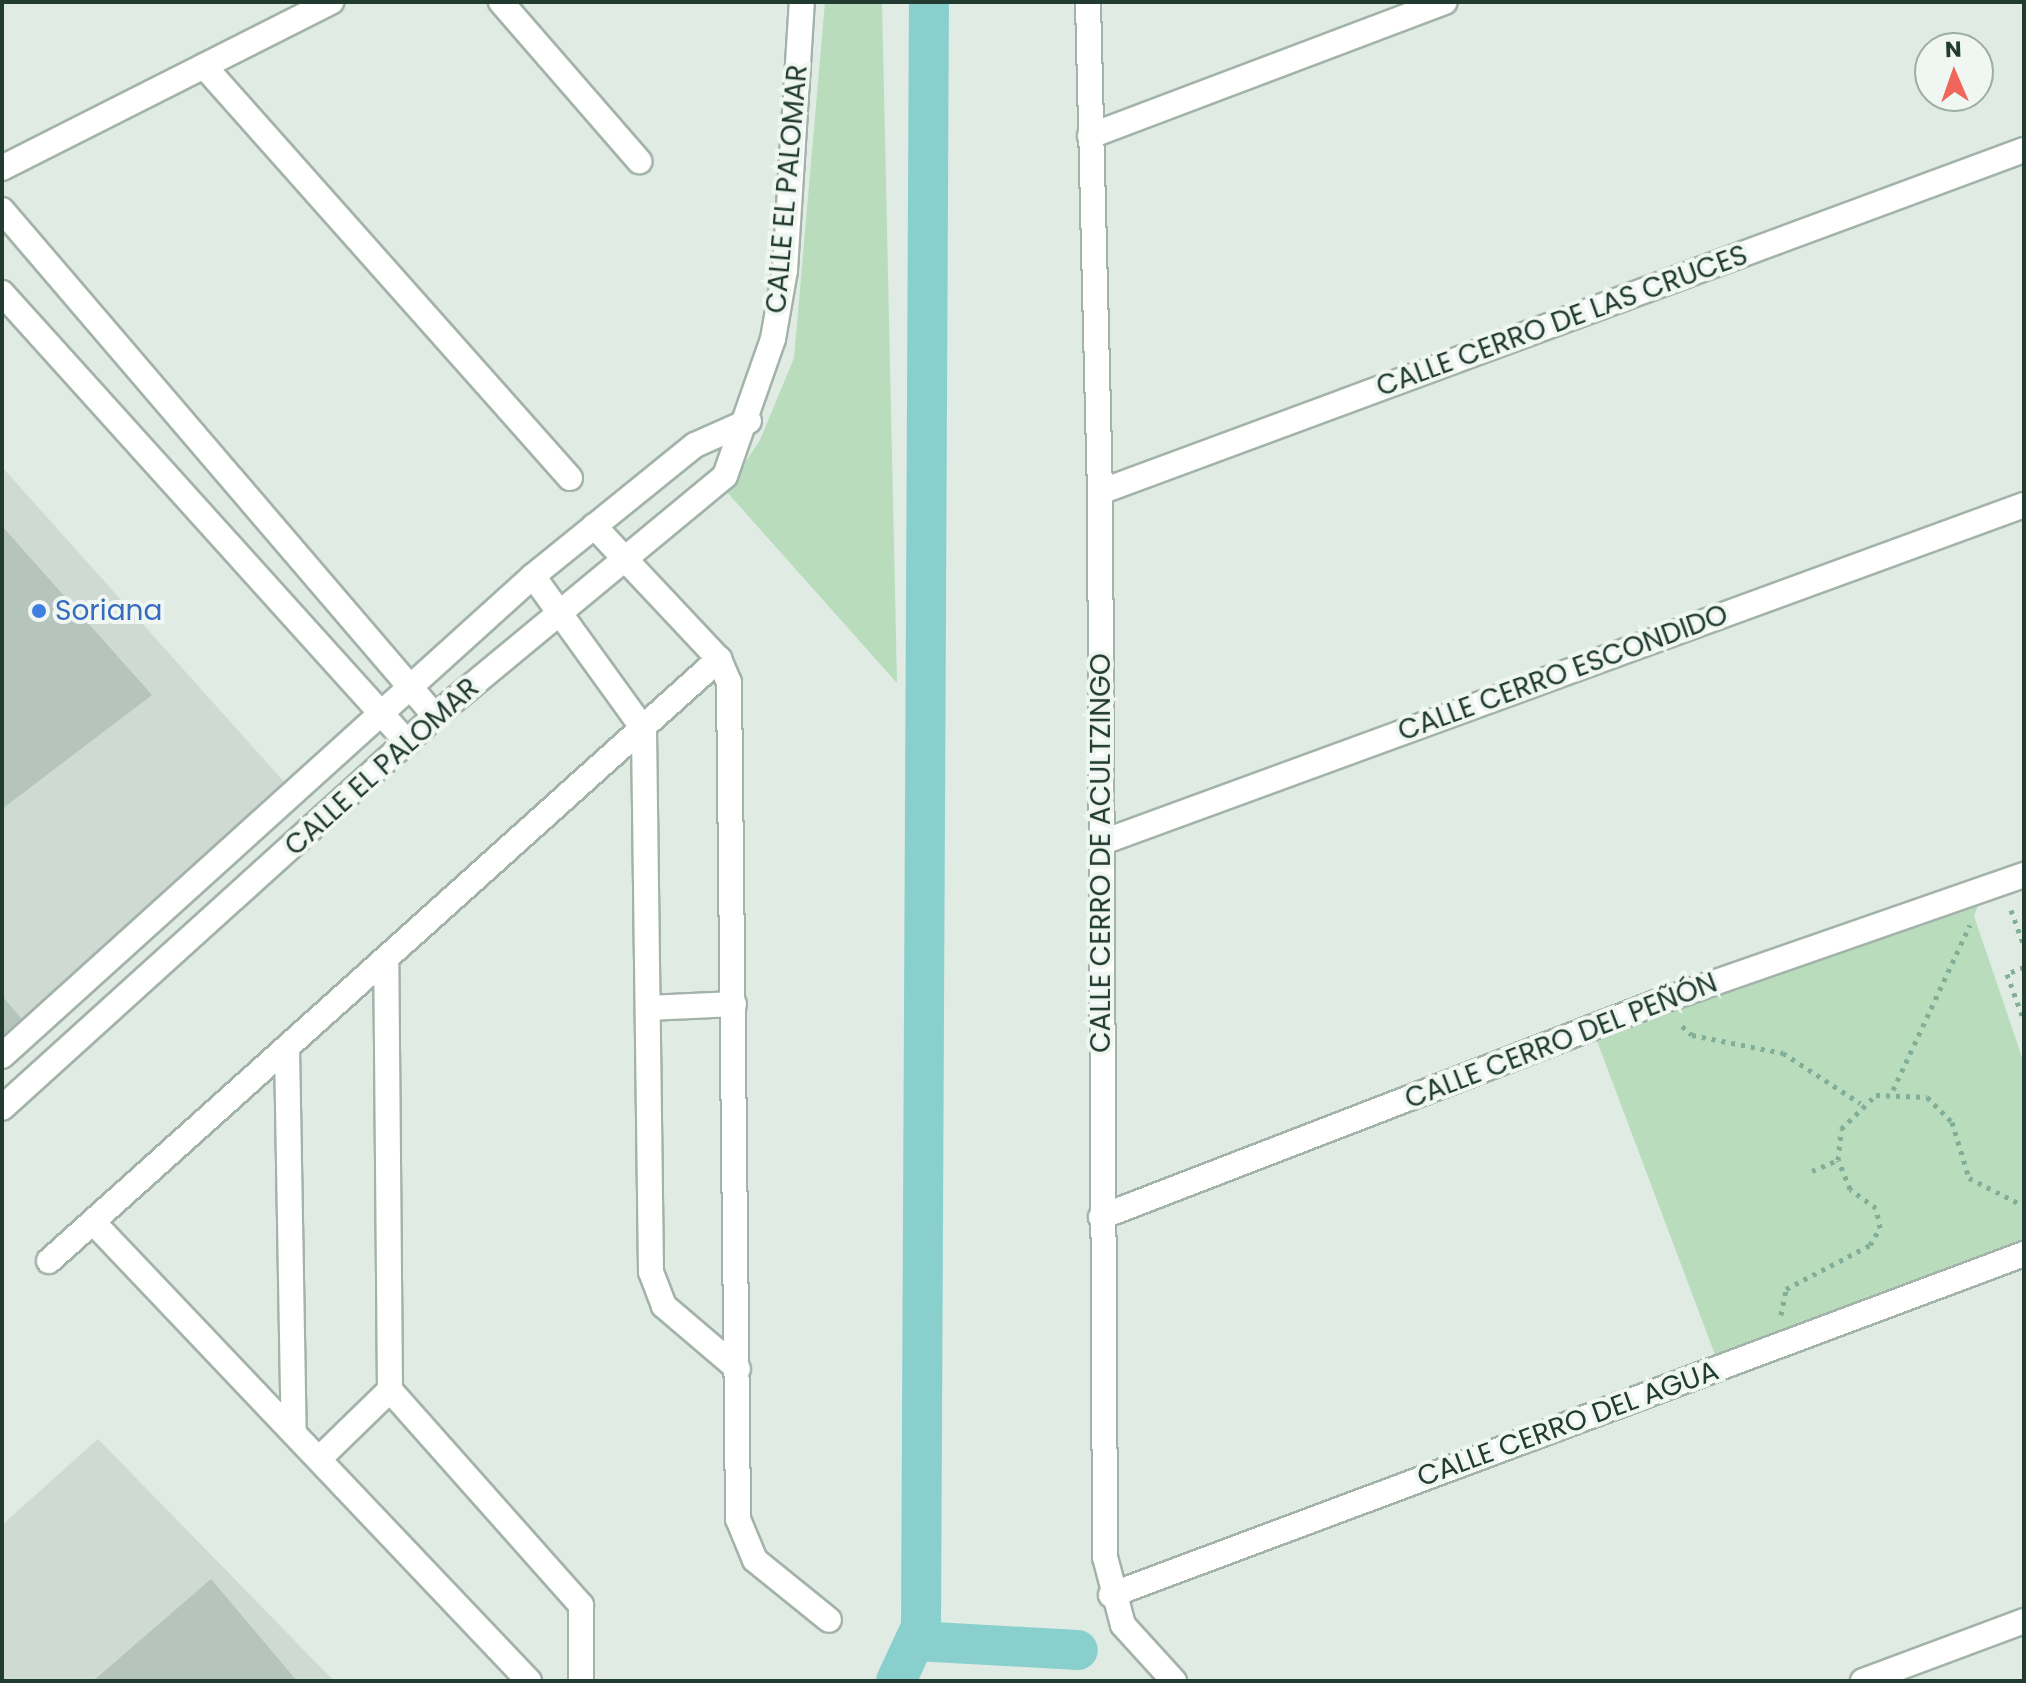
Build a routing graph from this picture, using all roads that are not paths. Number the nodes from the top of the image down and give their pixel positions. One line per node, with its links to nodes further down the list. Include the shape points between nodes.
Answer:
1 (331, 2): 6 (street)
2 (501, 2): 9 (street)
3 (802, 2): 13 (street, CALLE EL PALOMAR, via 785,270)
4 (1088, 2): 7 (street, CALLE CERRO DE ACULTZINGO)
5 (1445, 2): 7 (street)
6 (204, 66): 10 (street); 14 (street)
7 (1090, 136): 15 (street, CALLE CERRO DE ACULTZINGO)
8 (2024, 150): 15 (street, CALLE CERRO DE LAS CRUCES)
9 (639, 161)
10 (2, 168)
11 (2, 210): 20 (street)
12 (2, 293): 22 (street)
13 (749, 421): 17 (street, CALLE EL PALOMAR, via 695,445); 18 (street, CALLE EL PALOMAR, via 725,476)
14 (570, 478)
15 (1100, 492): 29 (street, CALLE CERRO DE ACULTZINGO)
16 (2024, 505): 29 (street, CALLE CERRO ESCONDIDO)
17 (594, 526): 18 (street); 19 (street, CALLE EL PALOMAR)
18 (627, 564): 21 (street, CALLE EL PALOMAR); 23 (street)
19 (533, 576): 21 (street); 24 (street, CALLE EL PALOMAR)
20 (327, 593): 22 (street); 24 (street)
21 (558, 617): 26 (street, CALLE EL PALOMAR); 27 (street)
22 (293, 618): 25 (street)
23 (719, 659): 27 (street); 35 (street, via 729,682)
24 (410, 687): 25 (street, CALLE EL PALOMAR); 26 (street)
25 (380, 713): 28 (street); 30 (street, CALLE EL PALOMAR)
26 (435, 716): 28 (street, CALLE EL PALOMAR)
27 (644, 730): 33 (street); 36 (street)
28 (407, 742): 32 (street, CALLE EL PALOMAR)
29 (1103, 842): 41 (street, CALLE CERRO DE ACULTZINGO)
30 (231, 848): 32 (street); 34 (street, CALLE EL PALOMAR)
31 (2024, 875): 41 (street, CALLE CERRO DEL PEÑÓN, via 1656,1003)
32 (259, 876): 37 (street, CALLE EL PALOMAR)
33 (386, 959): 38 (street); 46 (street)
34 (85, 982): 37 (street); 39 (street, CALLE EL PALOMAR)
35 (734, 1004): 36 (street); 45 (street)
36 (649, 1008): 45 (street, via 651,1272 664,1306)
37 (111, 1011): 40 (street, CALLE EL PALOMAR)
38 (287, 1048): 42 (street); 47 (street)
39 (2, 1056)
40 (2, 1108)
41 (1101, 1217): 49 (street, CALLE CERRO DE ACULTZINGO)
42 (93, 1222): 44 (street); 47 (street)
43 (2024, 1254): 49 (street, CALLE CERRO DEL AGUA)
44 (49, 1261)
45 (738, 1369): 50 (street, via 743,1543)
46 (390, 1390): 48 (street); 53 (street, via 581,1605)
47 (294, 1430): 48 (street)
48 (320, 1458): 52 (street)
49 (1111, 1595): 54 (street, CALLE CERRO DE ACULTZINGO, via 1123,1625)
50 (829, 1620)
51 (2024, 1621): 55 (street)
52 (529, 1681)
53 (581, 1681)
54 (1174, 1681)
55 (1863, 1681)

